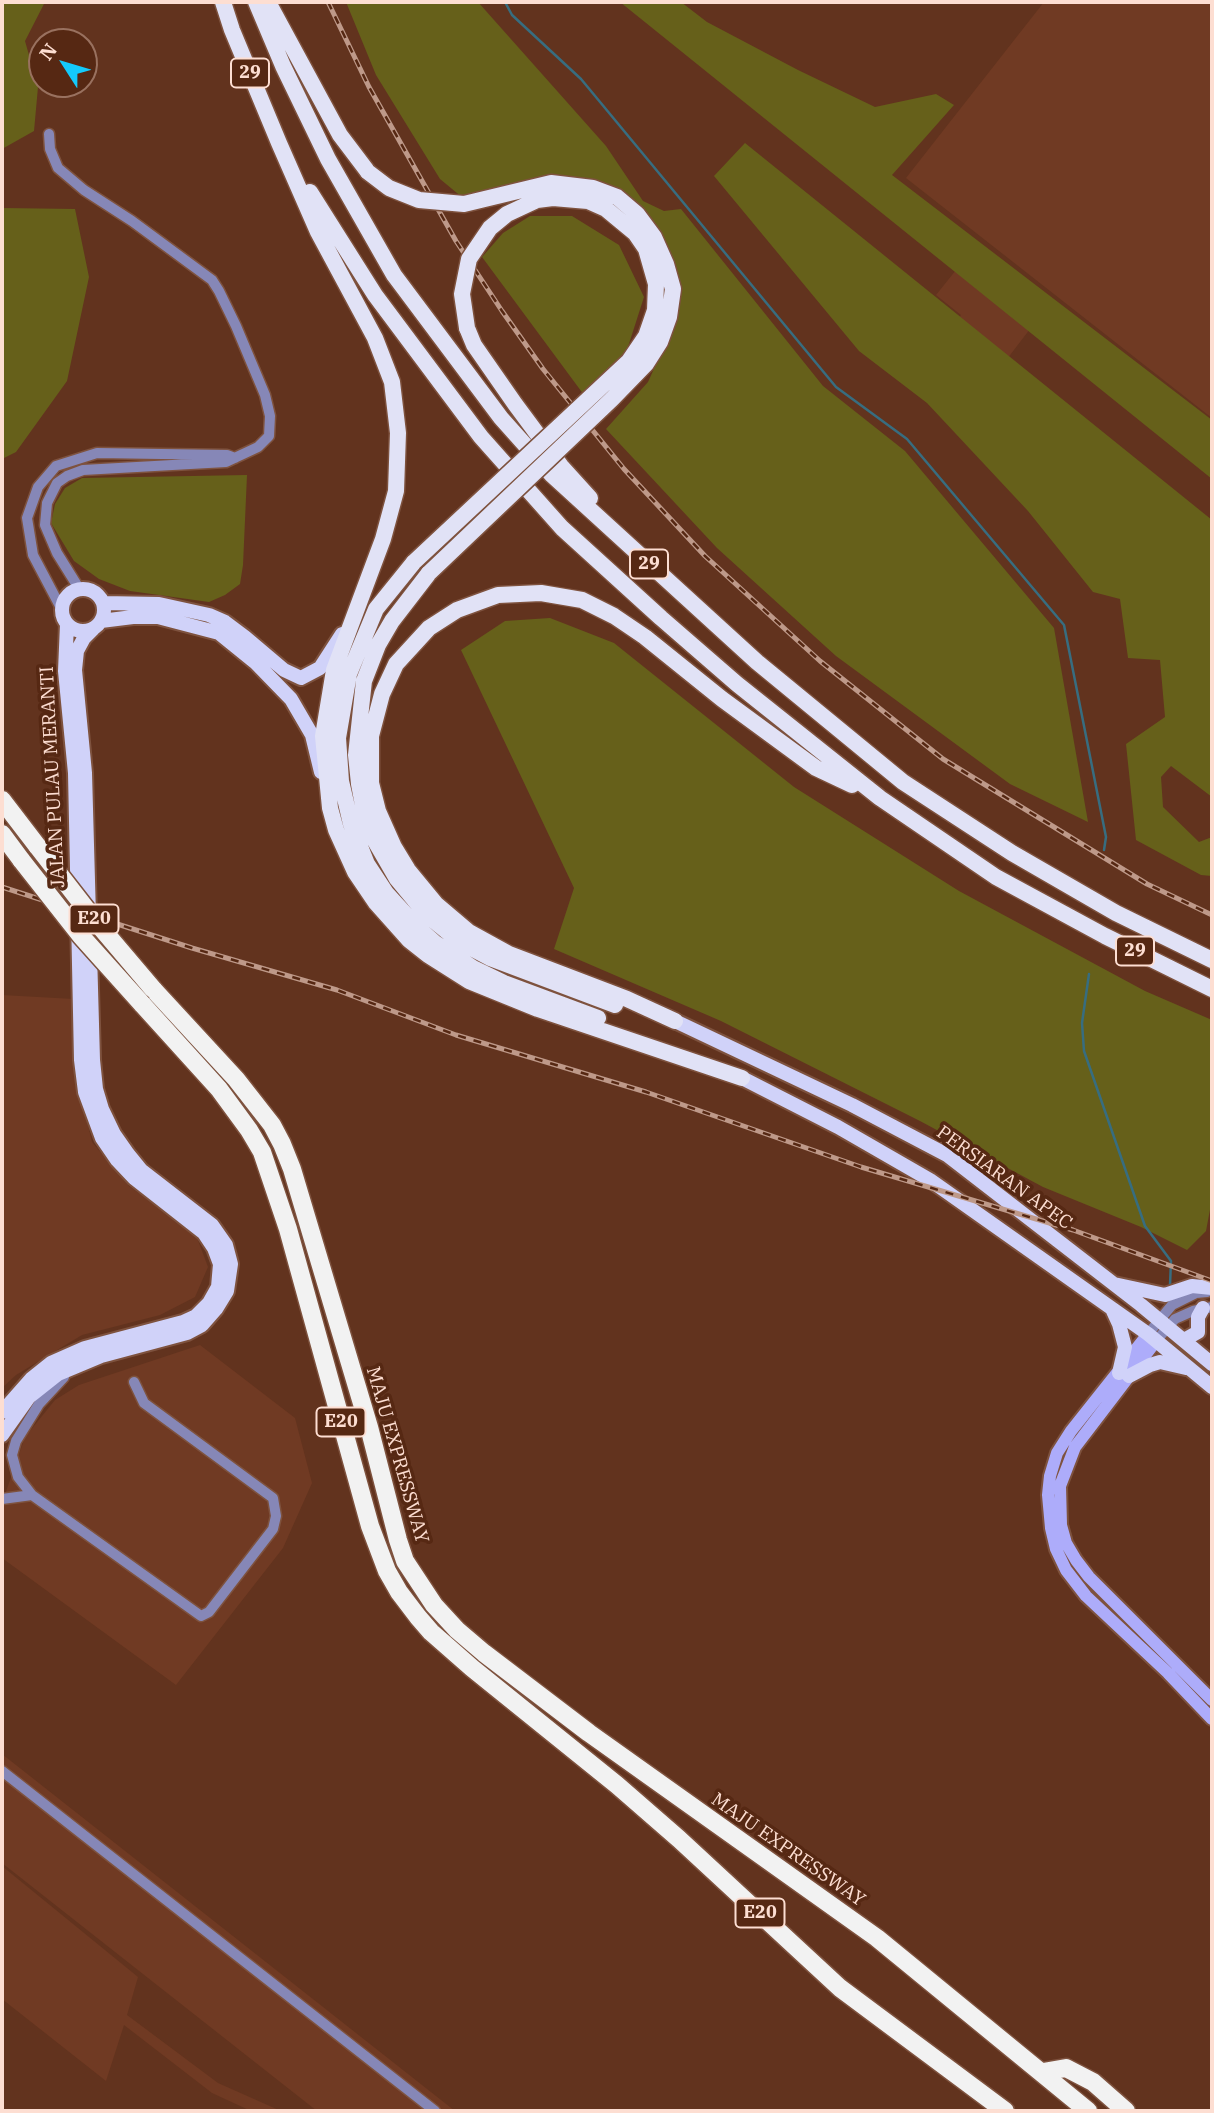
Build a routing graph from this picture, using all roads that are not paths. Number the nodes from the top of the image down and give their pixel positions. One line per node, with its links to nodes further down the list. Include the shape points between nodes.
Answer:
1 (223, 2): 5 (highway, 29)
2 (256, 2): 8 (highway, 29, via 328,159 394,275 501,418 584,505)
3 (268, 2): 19 (highway, bridge, via 340,135 368,172 389,188 419,200 464,204 551,183 593,188 617,197 637,214 666,264 673,289 669,317 646,364 429,573 378,645 364,681 357,737 365,816 397,880 426,915 490,958 645,1015)
4 (49, 134): 6 (street, via 58,168 212,280 219,291 270,416 269,436)
5 (278, 143): 10 (highway, via 318,232 375,338 392,382 398,433 396,491); 13 (highway, 29, via 424,364 562,528 718,667)
6 (235, 458): 7 (street, via 83,470 57,483 47,503 45,525); 11 (street, via 97,453 56,466 38,487 27,518 33,555)
7 (80, 590): 9 (main road, via 94,592); 11 (main road, via 67,597)
8 (681, 593): 17 (highway, 29, via 903,782 1081,893); 20 (highway, bridge, via 561,466 474,345 467,328 462,294 469,259 490,228 537,200 588,201 606,209 635,233 646,249 656,284 655,310 646,336 629,362 414,562 376,610 349,674 338,738 351,824 367,864 386,893 435,943 473,968)
9 (103, 603): 10 (main road, via 159,604 209,615 302,678 328,659); 12 (main road)
10 (359, 603): 15 (highway, via 334,670 323,736)
11 (64, 617): 12 (main road, via 79,631); 34 (main road, JALAN PULAU MERANTI, via 75,773 85,1092 102,1138 117,1160 204,1233 220,1264 218,1287 196,1316 85,1348 51,1363)
12 (97, 625): 15 (main road, via 159,617 219,633 237,646 275,681 303,717); 28 (main road, JALAN PULAU MERANTI, via 77,651 75,670 85,773 96,1089 114,1134 128,1154 141,1170 212,1226 226,1245 231,1264 228,1291 202,1325)
13 (880, 798): 18 (highway, 29, via 996,877); 19 (highway, via 816,768 645,637 582,600 541,593 498,595 457,610 429,628 396,664 371,736 371,783 378,811 408,870 436,904 469,932 509,954)
14 (2, 800): 41 (highway, MAJU EXPRESSWAY / E20, bridge, via 97,923 272,1125 292,1169 405,1561 434,1605 484,1653 877,1938)
15 (330, 808): 20 (highway, via 355,872 369,893 428,955 491,991)
16 (2, 834): 42 (highway, E20, bridge, via 81,936 219,1089 262,1152 288,1229 370,1526 399,1592 431,1632 659,1821 840,1988)
17 (1212, 960)
18 (1212, 989)
19 (675, 1021): 21 (main road, PERSIARAN APEC, via 947,1155)
20 (742, 1078): 23 (main road, via 930,1180)
21 (1112, 1284): 22 (main road, via 1165,1295 1192,1286); 25 (main road, PERSIARAN APEC)
22 (1212, 1290): 25 (street, via 1181,1299 1167,1309)
23 (1111, 1308): 26 (main road); 31 (main road, via 1125,1348)
24 (1208, 1308): 25 (street); 27 (main road, via 1198,1317 1198,1332)
25 (1163, 1323): 26 (street); 27 (main road, PERSIARAN APEC)
26 (1152, 1338): 30 (main road); 31 (main road)
27 (1184, 1340): 29 (main road, PERSIARAN APEC)
28 (78, 1364): 35 (main road, JALAN PULAU MERANTI, via 29,1397); 36 (street, via 39,1404 16,1441 14,1468)
29 (1212, 1364)
30 (1188, 1368): 31 (main road, via 1160,1362); 33 (main road)
31 (1124, 1375): 38 (main road, via 1069,1459 1060,1486 1061,1525 1071,1552 1089,1577); 39 (main road, via 1071,1431 1057,1453 1048,1494 1056,1549 1086,1596)
32 (134, 1382): 36 (street, via 144,1403 273,1498 274,1529 209,1612 195,1614)
33 (1212, 1387)
34 (2, 1412)
35 (2, 1435)
36 (32, 1495): 37 (street)
37 (2, 1499)
38 (1212, 1700)
39 (1212, 1719)
40 (2, 1771): 43 (street)
41 (1044, 2073): 44 (highway, MAJU EXPRESSWAY / E20); 45 (highway, via 1066,2068 1093,2082)
42 (998, 2108)
43 (435, 2111)
44 (1088, 2111)
45 (1126, 2111)

